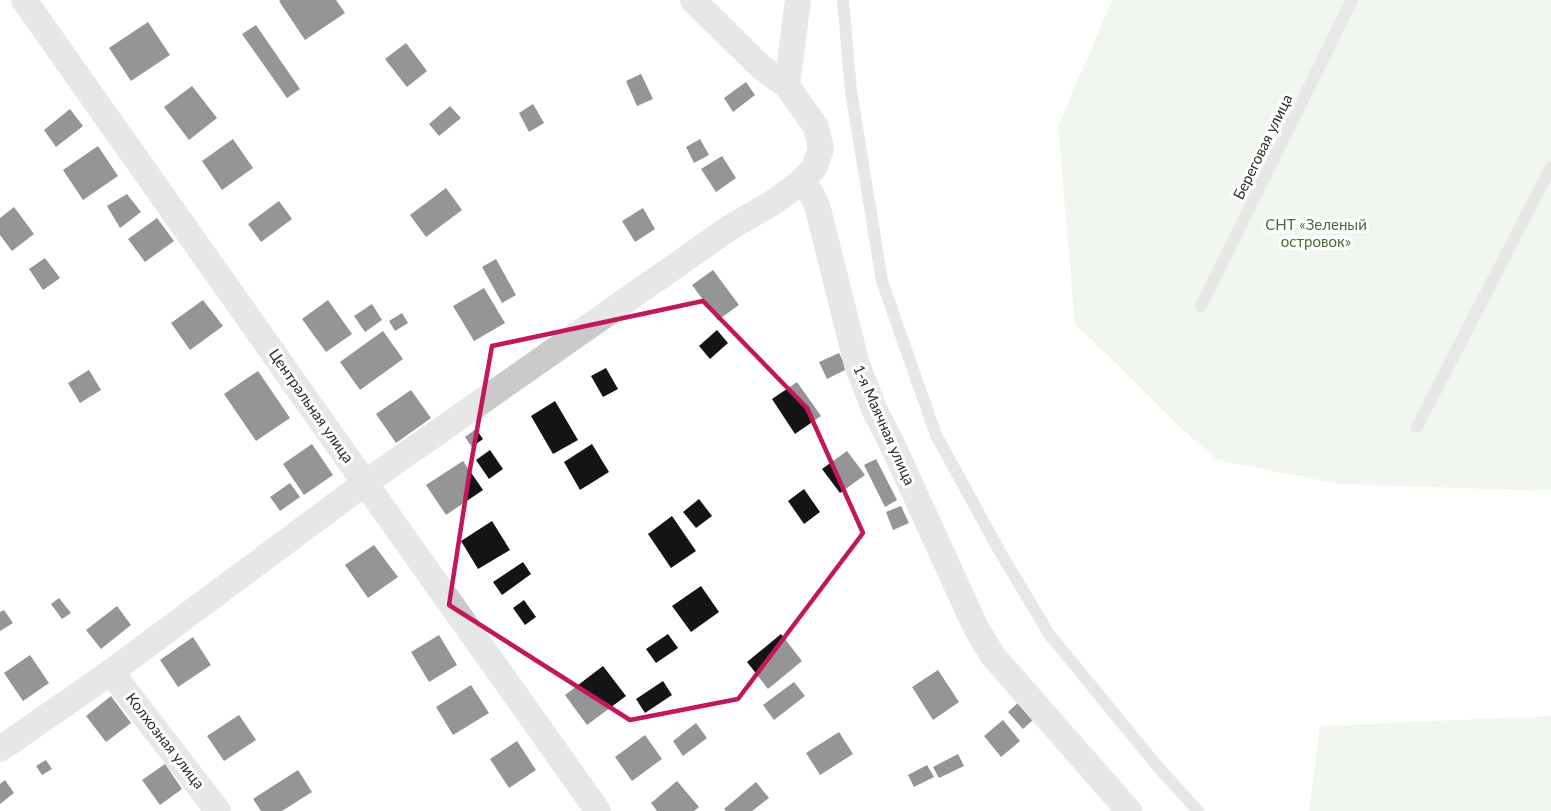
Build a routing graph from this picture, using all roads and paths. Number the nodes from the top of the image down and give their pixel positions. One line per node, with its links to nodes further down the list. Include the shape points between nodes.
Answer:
1 (24, 0): 11 (street, Центральная улица)
2 (693, 0): 6 (street, via 761,67)
3 (798, 0): 6 (street)
4 (843, 0): 17 (lane, via 851,92 882,281 936,435 1049,634)
5 (1352, 0): 9 (lane, Береговая улица)
6 (787, 86): 8 (street, via 816,127 821,149 814,168)
7 (1551, 167): 10 (lane)
8 (801, 182): 11 (street); 16 (street, 1-я Маячная улица, via 818,209 857,365 875,411 976,628 993,656)
9 (1201, 306)
10 (1417, 427)
11 (364, 483): 12 (street); 15 (street, Центральная улица)
12 (111, 672): 13 (street); 14 (street, Колхозная улица)
13 (2, 742)
14 (218, 811)
15 (598, 811)
16 (1129, 811)
17 (1198, 811)

